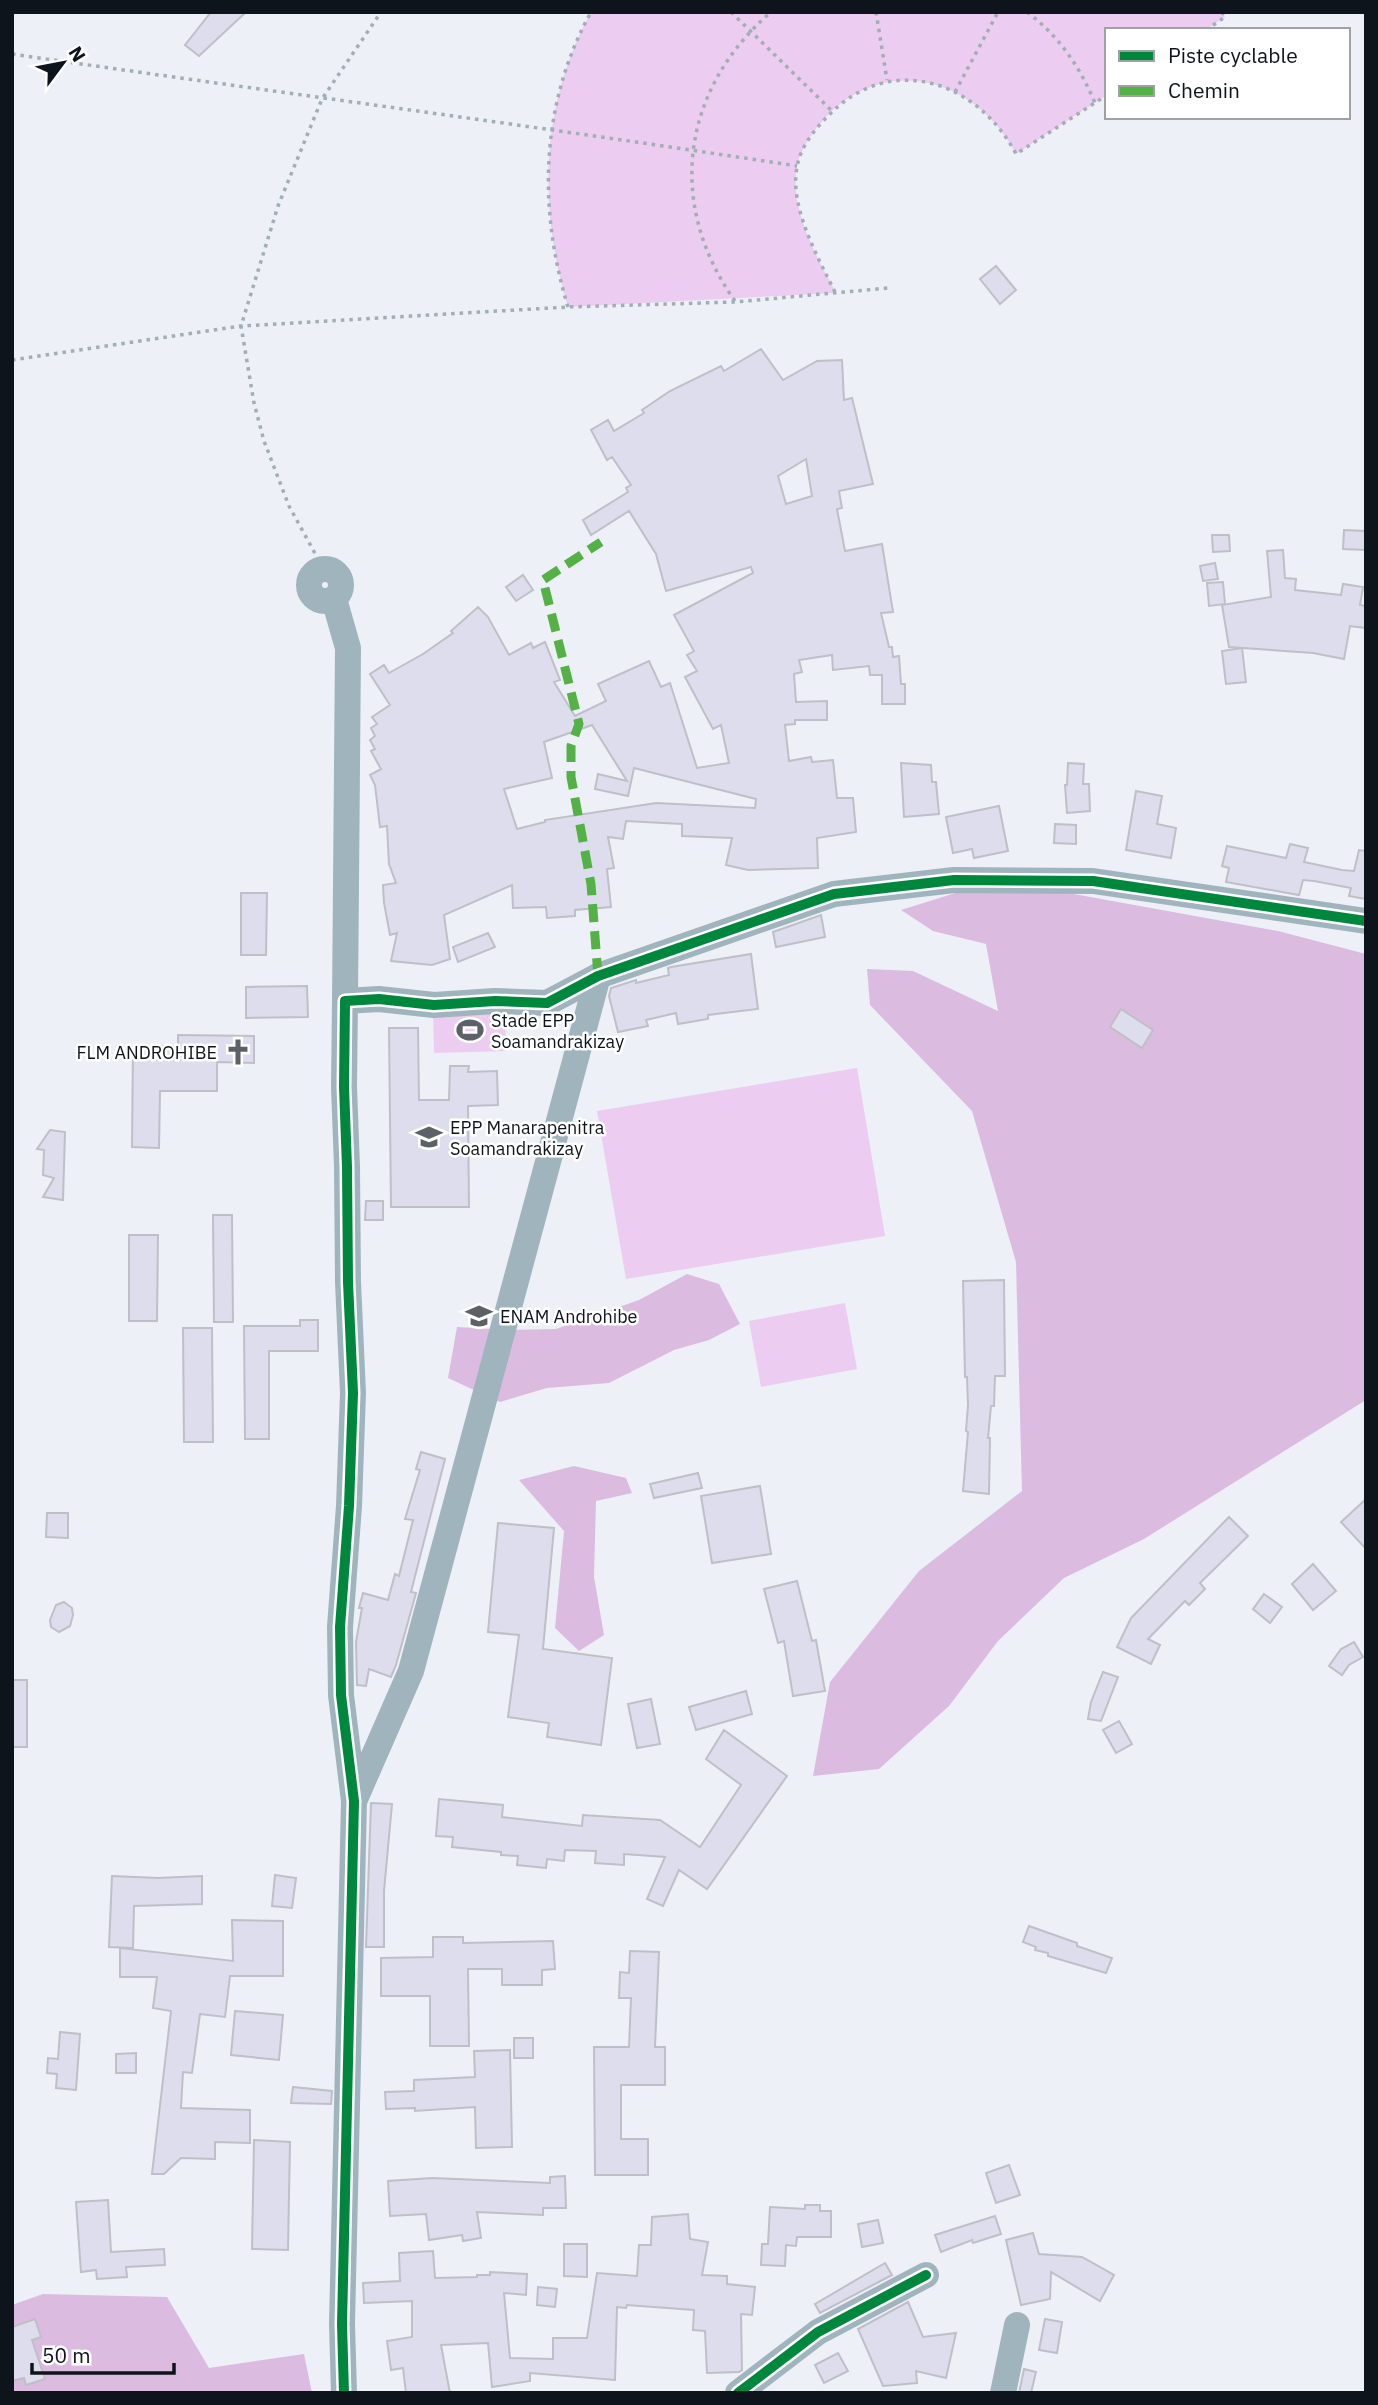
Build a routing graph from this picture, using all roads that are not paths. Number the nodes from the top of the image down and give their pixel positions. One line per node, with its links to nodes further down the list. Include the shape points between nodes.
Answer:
1 (323, 568): 4 (street, via 309,581 311,593 321,601 334,599 348,648)
2 (1366, 921): 3 (street, via 1093,881 954,880 834,894)
3 (597, 976): 4 (street, via 547,1003); 5 (street, via 411,1671)
4 (345, 1001): 5 (street, via 353,1393 340,1668)
5 (354, 1801): 8 (street)
6 (926, 2275): 9 (street, via 818,2332)
7 (1017, 2325): 10 (street)
8 (344, 2393)
9 (738, 2393)
10 (1003, 2393)

